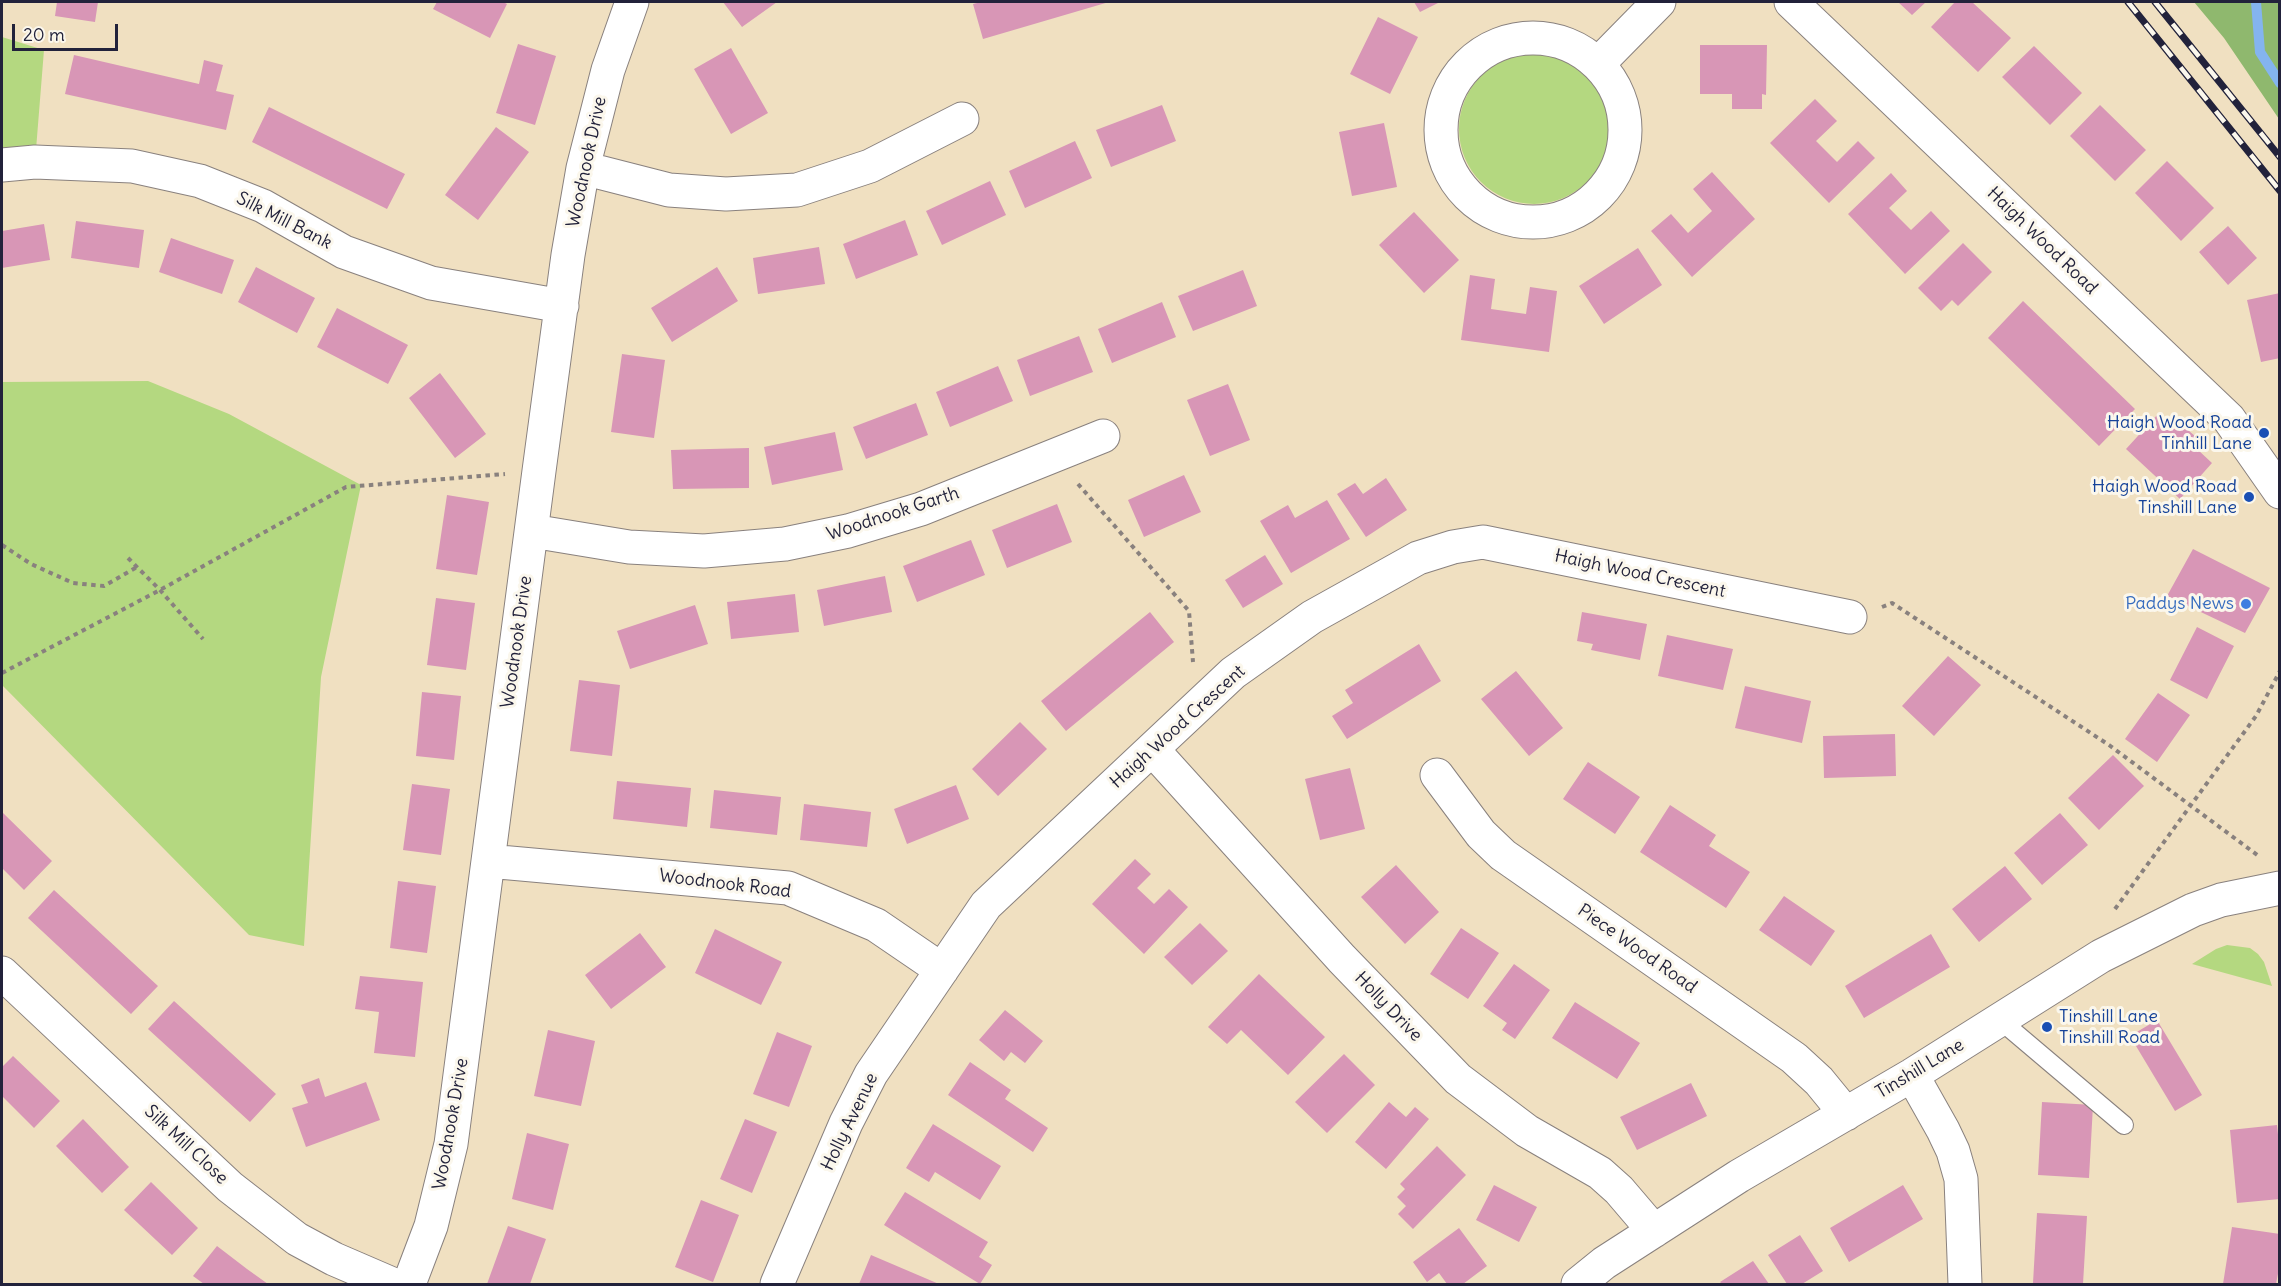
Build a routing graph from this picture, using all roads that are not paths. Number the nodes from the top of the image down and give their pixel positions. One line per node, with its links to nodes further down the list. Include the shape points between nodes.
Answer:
1 (631, 2): 7 (street, Woodnook Drive, via 608,70)
2 (1659, 2): 4 (street)
3 (1791, 2): 10 (street, Haigh Wood Road, via 2229,419)
4 (1599, 63): 4 (street, via 1620,95 1627,133 1617,171 1593,201 1559,219 1521,222 1484,209 1456,182 1442,146 1443,107 1460,72 1490,47 1527,37 1566,43)
5 (962, 119): 7 (street, via 870,166 797,190 726,194 669,190)
6 (2, 165): 8 (street, Silk Mill Bank, via 35,162 132,166 200,181 263,206 344,252 431,283)
7 (583, 168): 8 (street, Woodnook Drive)
8 (562, 306): 11 (street, Woodnook Drive)
9 (1103, 436): 11 (street, Woodnook Garth, via 921,509 848,531 785,544 704,551 629,547)
10 (2280, 492)
11 (532, 531): 15 (street, Woodnook Drive)
12 (1850, 617): 13 (street, Haigh Wood Crescent, via 1483,542 1453,547 1418,558 1312,617 1233,673)
13 (1152, 749): 17 (street, Haigh Wood Crescent, via 986,905); 23 (street, Holly Drive, via 1342,959 1458,1079 1527,1131 1600,1173)
14 (1437, 775): 21 (street, Piece Wood Road, via 1480,834 1503,855 1794,1058)
15 (488, 861): 17 (street, Woodnook Road, via 788,888 876,925); 25 (street, Woodnook Drive, via 451,1144 431,1226)
16 (2280, 888): 19 (street, Tinshill Lane, via 2193,910 2101,956)
17 (942, 970): 26 (street, Holly Avenue, via 871,1074)
18 (2, 973): 24 (street, Silk Mill Close, via 230,1187 297,1239)
19 (2000, 1020): 20 (street, Tinshill Lane); 22 (lane)
20 (1912, 1075): 21 (street, Tinshill Lane); 28 (street, via 1953,1151 1961,1179)
21 (1846, 1114): 23 (street, Tinshill Lane)
22 (2124, 1125)
23 (1654, 1231): 27 (street, Tinshill Lane)
24 (393, 1284)
25 (409, 1284)
26 (777, 1284)
27 (1578, 1284)
28 (1965, 1284)

